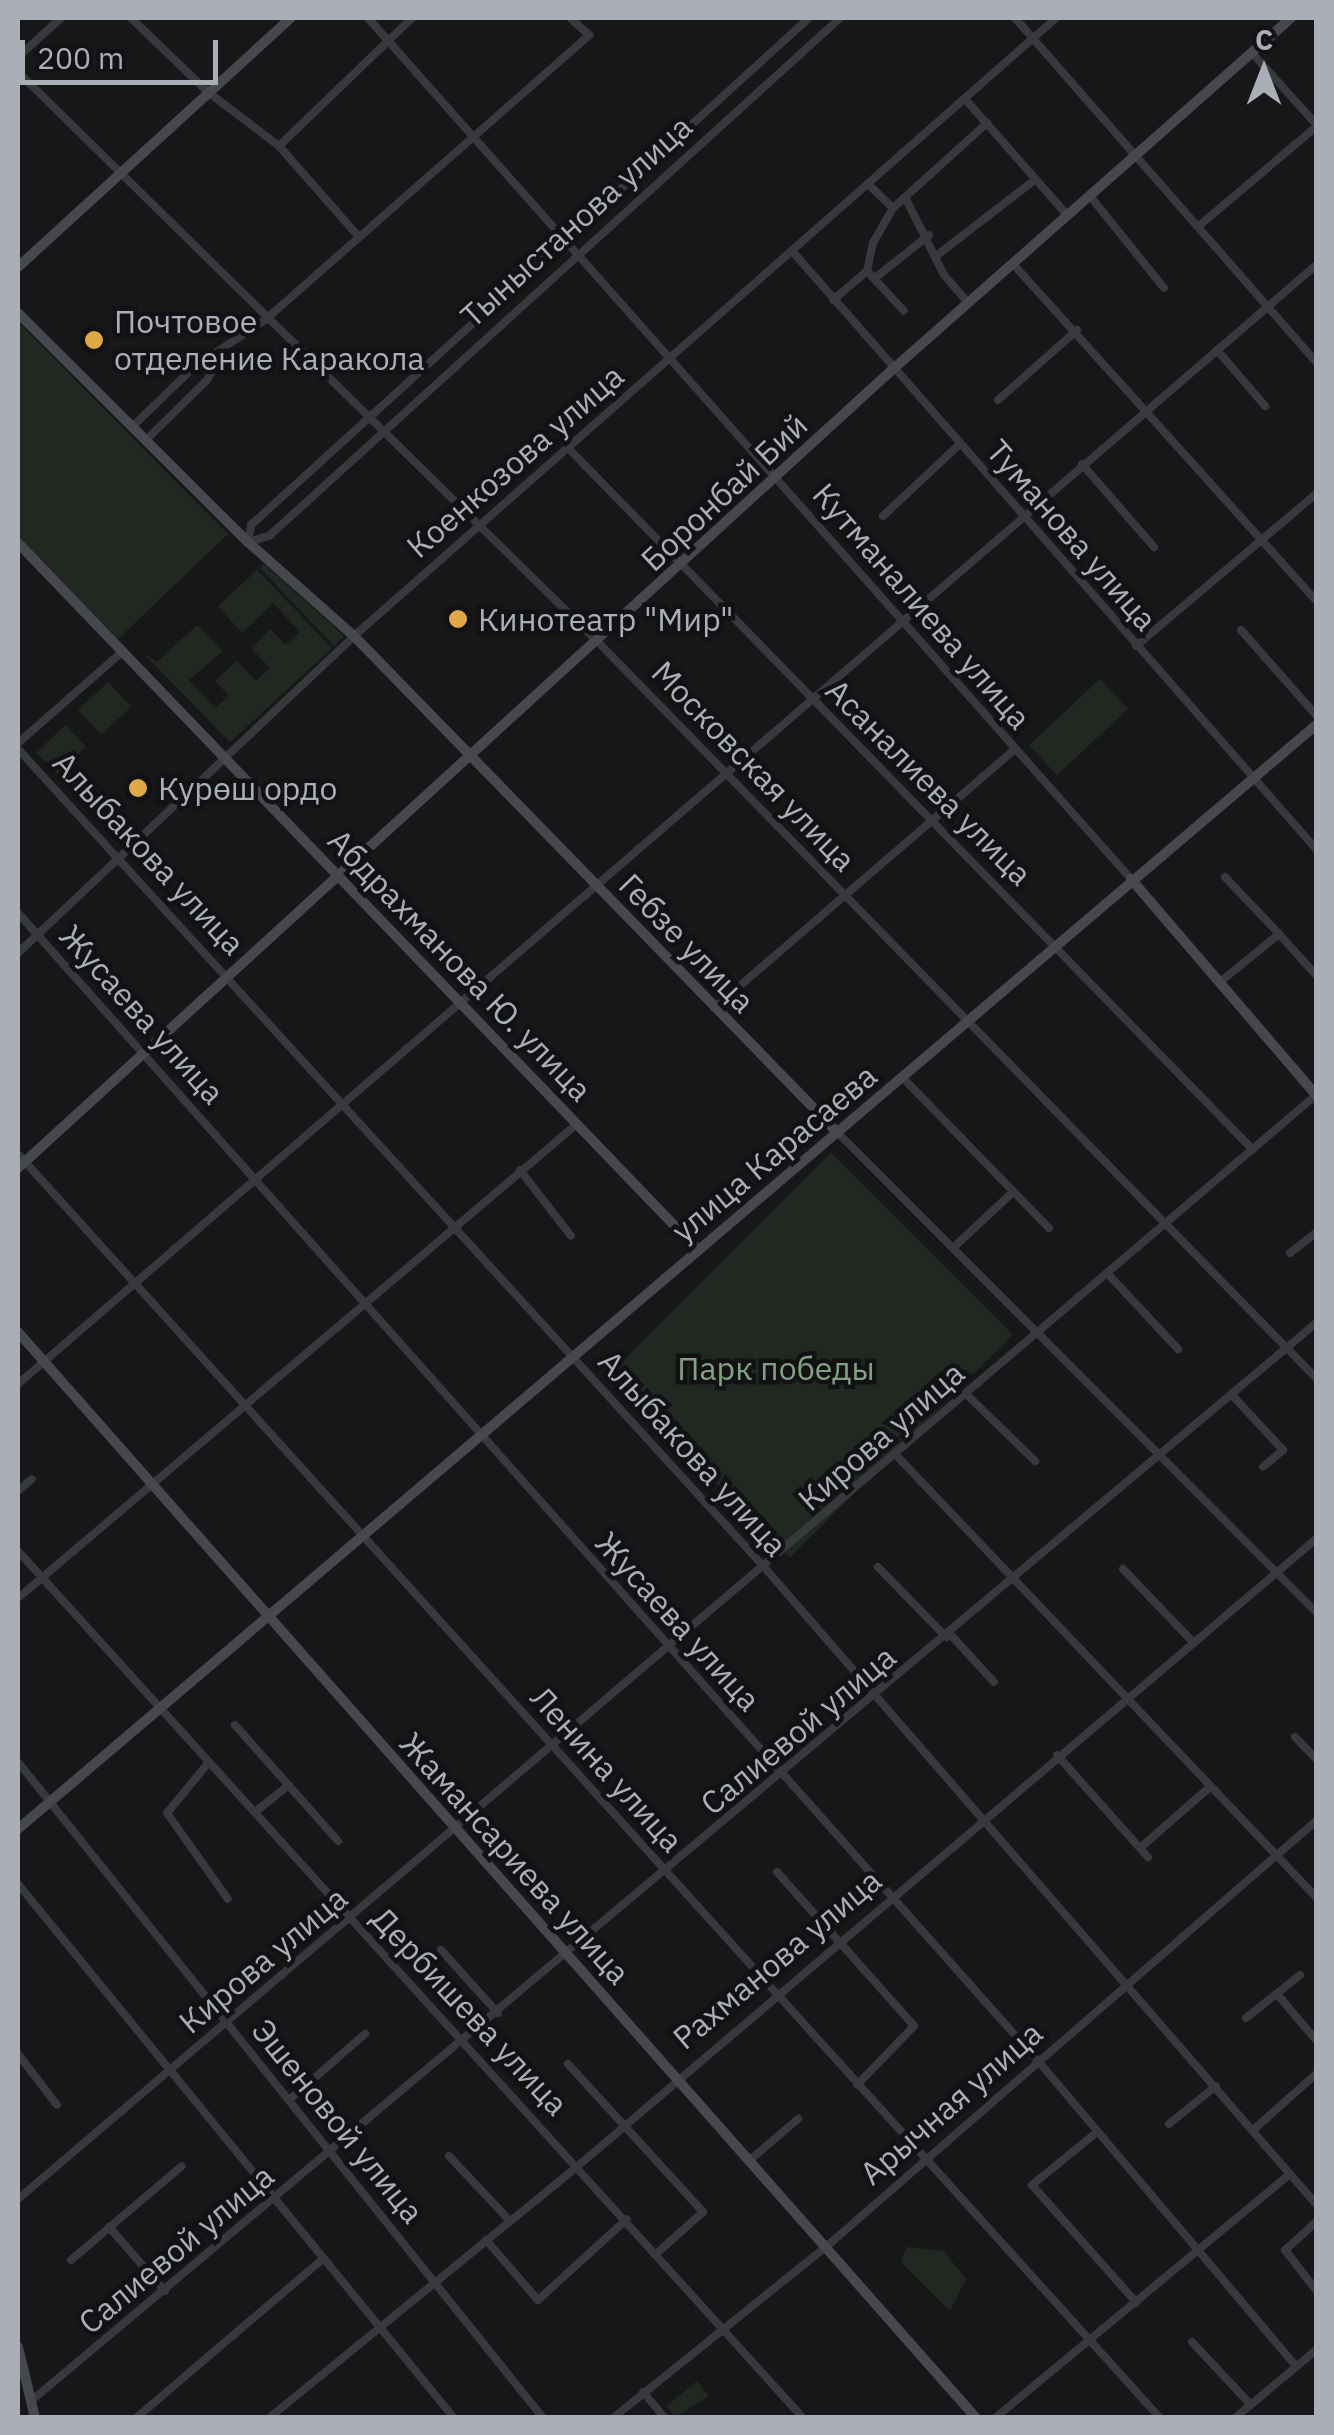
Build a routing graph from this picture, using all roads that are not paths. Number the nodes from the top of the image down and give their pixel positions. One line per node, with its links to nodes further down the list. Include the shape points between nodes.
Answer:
1 (60, 18): 15 (street)
2 (131, 18): 17 (street)
3 (291, 18): 17 (main road)
4 (368, 18): 13 (street, Кутманалиева улица)
5 (412, 18): 13 (street)
6 (570, 18): 21 (street, via 588,35)
7 (809, 18): 34 (street, Тыныстанова улица)
8 (840, 18): 36 (street, Тыныстанова улица)
9 (1015, 18): 12 (street)
10 (1056, 18): 12 (street, Коенкозова улица)
11 (1291, 18): 14 (main road, Боронбай Бий)
12 (1034, 38): 18 (street, Коенкозова улица); 23 (street)
13 (388, 40): 21 (street, Кутманалиева улица); 22 (street)
14 (1252, 53): 20 (street); 23 (main road, Боронбай Бий)
15 (18, 57)
16 (18, 72): 24 (street, Московская улица)
17 (208, 92): 22 (street); 24 (main road)
18 (965, 99): 19 (street); 26 (street, Коенкозова улица)
19 (987, 124): 25 (street); 28 (street)
20 (1316, 126): 31 (street)
21 (470, 138): 33 (street); 34 (street, Кутманалиева улица)
22 (279, 146): 33 (street)
23 (1139, 154): 27 (main road, Боронбай Бий); 31 (street)
24 (120, 172): 40 (main road); 48 (street, Московская улица)
25 (1036, 179): 30 (street); 37 (street)
26 (869, 185): 29 (street); 35 (street, Коенкозова улица)
27 (1090, 196): 30 (main road, Боронбай Бий); 42 (street)
28 (905, 197): 29 (street); 32 (street)
29 (892, 208): 41 (street, via 873,244)
30 (1068, 216): 38 (main road, Боронбай Бий)
31 (1200, 225): 45 (street)
32 (929, 235): 37 (street); 41 (street)
33 (359, 237): 48 (street)
34 (562, 240): 36 (street, Кутманалиева улица); 58 (street, Тыныстанова улица)
35 (794, 252): 43 (street, Туманова улица); 52 (street, Коенкозова улица)
36 (575, 256): 52 (street, Кутманалиева улица); 60 (street, Тыныстанова улица)
37 (936, 256): 44 (street)
38 (1012, 264): 44 (main road, Боронбай Бий); 49 (street)
39 (1316, 264): 45 (street)
40 (18, 267)
41 (871, 274): 43 (street); 46 (street)
42 (1164, 288)
43 (834, 300): 54 (street, Туманова улица)
44 (968, 304): 54 (main road, Боронбай Бий)
45 (1268, 306): 50 (street); 53 (street)
46 (904, 311)
47 (18, 313): 59 (main road, Гебзе улица)
48 (265, 320): 51 (street); 58 (street, Московская улица)
49 (1077, 330): 55 (street); 57 (street)
50 (1217, 350): 56 (street); 57 (street)
51 (224, 351): 59 (street, via 194,367); 61 (street, via 208,380)
52 (669, 359): 63 (street, Коенкозова улица); 65 (street, Кутманалиева улица)
53 (1316, 362)
54 (892, 370): 62 (street, Туманова улица); 65 (main road, Боронбай Бий)
55 (998, 400)
56 (1265, 406)
57 (1147, 410): 64 (street); 70 (street)
58 (366, 420): 60 (street, Московская улица); 71 (street, Тыныстанова улица, via 250,525)
59 (132, 427): 61 (main road, Гебзе улица)
60 (380, 432): 69 (street, Московская улица); 71 (street, Тыныстанова улица, via 270,536)
61 (145, 441): 71 (main road, Гебзе улица)
62 (959, 445): 67 (street, Туманова улица); 68 (street)
63 (569, 449): 69 (street, Коенкозова улица); 74 (street, Асаналиева улица)
64 (1082, 464): 67 (street); 73 (street)
65 (778, 477): 74 (main road, Боронбай Бий); 76 (street, Кутманалиева улица)
66 (1316, 494): 70 (street)
67 (1020, 515): 76 (street); 80 (street, Туманова улица)
68 (883, 516)
69 (481, 526): 78 (street, Коенкозова улица); 79 (street, Московская улица)
70 (1262, 540): 75 (street); 80 (street)
71 (248, 542): 78 (main road, Гебзе улица)
72 (18, 543): 81 (main road, Абдрахманова Ю. улица)
73 (1154, 546)
74 (682, 566): 79 (main road, Боронбай Бий); 82 (street, Асаналиева улица)
75 (1316, 600)
76 (903, 621): 82 (street); 85 (street, Кутманалиева улица)
77 (1242, 630): 83 (street)
78 (354, 636): 86 (main road, Гебзе улица); 87 (street, Коенкозова улица)
79 (597, 641): 86 (main road, Боронбай Бий); 88 (street, Московская улица)
80 (1136, 646): 89 (street, Туманова улица)
81 (124, 651): 84 (street); 87 (main road, Абдрахманова Ю. улица)
82 (812, 700): 88 (street); 90 (street, Асаналиева улица)
83 (1316, 724): 89 (main road, улица Карасаева)
84 (18, 746): 92 (street, Алыбакова улица)
85 (1014, 750): 90 (street); 95 (street, Кутманалиева улица)
86 (470, 755): 93 (main road, Боронбай Бий); 96 (main road, Гебзе улица)
87 (227, 756): 92 (street, Коенкозова улица); 93 (main road, Абдрахманова Ю. улица)
88 (726, 773): 96 (street); 97 (street, Московская улица)
89 (1252, 776): 91 (street, Туманова улица); 95 (main road, улица Карасаева)
90 (932, 820): 97 (street); 101 (street, Асаналиева улица)
91 (1316, 849)
92 (121, 859): 99 (street, Коенкозова улица); 104 (street, Алыбакова улица)
93 (342, 876): 104 (main road, Боронбай Бий); 106 (main road, Абдрахманова Ю. улица)
94 (1226, 877): 100 (street)
95 (1131, 879): 101 (main road, улица Карасаева); 105 (main road, Кутманалиева улица)
96 (596, 885): 106 (street); 107 (main road, Гебзе улица)
97 (846, 896): 107 (street); 108 (street, Московская улица)
98 (18, 913): 99 (street, Жусаева улица)
99 (37, 934): 102 (street, Коенкозова улица); 109 (street, Жусаева улица)
100 (1279, 934): 103 (street); 105 (street)
101 (1054, 944): 108 (main road, улица Карасаева); 115 (street, Асаналиева улица)
102 (18, 953)
103 (1316, 976)
104 (230, 977): 109 (main road, Боронбай Бий); 112 (street, Алыбакова улица)
105 (1220, 982): 111 (main road, Кутманалиева улица)
106 (460, 1002): 112 (street); 113 (main road, Абдрахманова Ю. улица)
107 (713, 1008): 114 (main road, Гебзе улица)
108 (967, 1022): 110 (main road, улица Карасаева); 121 (street, Московская улица)
109 (145, 1053): 116 (main road, Боронбай Бий); 118 (street, Жусаева улица)
110 (902, 1077): 114 (main road, улица Карасаева); 119 (street)
111 (1316, 1095): 115 (street, Кирова улица)
112 (345, 1102): 118 (street); 120 (street, Алыбакова улица)
113 (577, 1124): 117 (street); 126 (main road, Абдрахманова Ю. улица)
114 (838, 1133): 125 (street, Гебзе улица); 126 (main road, улица Карасаева)
115 (1253, 1150): 121 (street, Кирова улица)
116 (20, 1161): 129 (street, Ленина улица)
117 (520, 1170): 120 (street); 123 (street)
118 (256, 1178): 129 (street); 130 (street, Жусаева улица)
119 (1012, 1192): 122 (street); 125 (street)
120 (456, 1223): 130 (street); 136 (street, Алыбакова улица)
121 (1165, 1226): 128 (street, Кирова улица); 134 (street, Московская улица)
122 (1049, 1228)
123 (571, 1236)
124 (1315, 1237): 127 (street)
125 (954, 1247): 133 (street, Гебзе улица)
126 (698, 1250): 136 (main road, улица Карасаева)
127 (1290, 1253)
128 (1108, 1274): 133 (street, Кирова улица); 135 (street)
129 (136, 1282): 137 (street); 142 (street, Ленина улица)
130 (365, 1299): 142 (street); 143 (street, Жусаева улица)
131 (1316, 1323): 134 (street, Салиевой улица)
132 (18, 1332): 137 (main road, Жамансариева улица)
133 (1041, 1332): 141 (street, Кирова улица); 144 (street, Гебзе улица)
134 (1288, 1347): 138 (street, Московская улица); 140 (street, Салиевой улица)
135 (1178, 1350)
136 (571, 1356): 143 (main road, улица Карасаева); 155 (street, Алыбакова улица)
137 (43, 1362): 139 (street); 149 (main road, Жамансариева улица)
138 (1316, 1378)
139 (18, 1384)
140 (1232, 1394): 144 (street, Салиевой улица); 147 (street, via 1283,1450)
141 (968, 1395): 145 (street, Кирова улица); 146 (street)
142 (244, 1403): 149 (street); 151 (street, Ленина улица)
143 (481, 1431): 151 (main road, улица Карасаева); 165 (street, Жусаева улица)
144 (1162, 1453): 157 (street, Гебзе улица); 159 (street, Салиевой улица)
145 (896, 1455): 155 (street, Кирова улица); 159 (street)
146 (1035, 1461)
147 (1263, 1467)
148 (32, 1479): 150 (street)
149 (148, 1484): 158 (street); 162 (main road, Жамансариева улица)
150 (18, 1491)
151 (361, 1536): 162 (main road, улица Карасаева); 172 (street, Ленина улица)
152 (1316, 1539): 157 (street, Рахманова улица)
153 (18, 1551): 158 (street, Дербишева улица)
154 (878, 1567): 163 (street)
155 (766, 1568): 165 (street, Кирова улица); 167 (street, Алыбакова улица)
156 (1123, 1569): 164 (street)
157 (1278, 1570): 161 (street, Гебзе улица); 164 (street, Рахманова улица)
158 (42, 1578): 160 (street); 169 (street, Дербишева улица)
159 (1012, 1578): 163 (street, Салиевой улица); 168 (street)
160 (18, 1598)
161 (1316, 1612)
162 (264, 1618): 169 (main road, улица Карасаева); 185 (main road, Жамансариева улица)
163 (948, 1635): 166 (street); 167 (street, Салиевой улица)
164 (1193, 1642): 168 (street, Рахманова улица)
165 (668, 1648): 172 (street, Кирова улица); 177 (street, Жусаева улица)
166 (994, 1682)
167 (877, 1695): 177 (street, Салиевой улица); 182 (street, Алыбакова улица)
168 (1126, 1697): 173 (street, Рахманова улица); 179 (street)
169 (157, 1705): 176 (street, Дербишева улица); 180 (main road, улица Карасаева)
170 (234, 1725): 178 (street)
171 (1296, 1737): 174 (street)
172 (553, 1746): 185 (street, Кирова улица); 191 (street, Ленина улица)
173 (1056, 1755): 182 (street, Рахманова улица); 187 (street)
174 (1316, 1759)
175 (18, 1762): 180 (street, Эшеновой улица)
176 (209, 1762): 181 (street, Дербишева улица); 195 (street, via 166,1814)
177 (783, 1776): 191 (street, Салиевой улица); 193 (street, Жусаева улица)
178 (289, 1786): 181 (street); 186 (street)
179 (1210, 1787): 187 (street); 188 (street)
180 (50, 1802): 184 (main road, улица Карасаева); 206 (street, Эшеновой улица)
181 (255, 1812): 196 (street, Дербишева улица)
182 (984, 1816): 193 (street, Рахманова улица); 201 (street, Алыбакова улица)
183 (1316, 1821): 188 (street, Арычная улица)
184 (18, 1829)
185 (454, 1830): 196 (street, Кирова улица); 199 (main road, Жамансариева улица)
186 (338, 1841)
187 (1140, 1848): 189 (street)
188 (1277, 1854): 194 (street); 201 (street, Арычная улица)
189 (1148, 1857)
190 (777, 1872): 197 (street)
191 (666, 1873): 199 (street, Салиевой улица); 202 (street, Ленина улица)
192 (18, 1884): 213 (street)
193 (890, 1895): 197 (street, Рахманова улица); 211 (street, Жусаева улица)
194 (1316, 1897)
195 (228, 1900)
196 (351, 1918): 206 (street, Кирова улица); 209 (street, Дербишева улица)
197 (838, 1940): 202 (street, Рахманова улица); 216 (street, via 914,2026)
198 (441, 1950): 204 (street)
199 (570, 1953): 204 (street, Салиевой улица); 214 (main road, Жамансариева улица)
200 (1300, 1975): 203 (street)
201 (1127, 1982): 211 (street, Арычная улица); 217 (street, Алыбакова улица)
202 (776, 1994): 214 (street, Рахманова улица); 216 (street, Ленина улица)
203 (1276, 1994): 205 (street); 208 (street)
204 (498, 2013): 209 (street, Салиевой улица)
205 (1246, 2018)
206 (228, 2023): 213 (street, Кирова улица); 218 (street, Эшеновой улица)
207 (365, 2034): 218 (street)
208 (1316, 2040)
209 (464, 2042): 225 (street, Салиевой улица); 229 (street, Дербишева улица)
210 (18, 2054): 219 (street)
211 (1039, 2062): 224 (street, Жусаева улица); 227 (street, Арычная улица)
212 (568, 2064): 222 (street)
213 (173, 2069): 232 (street); 233 (street, Кирова улица)
214 (678, 2076): 222 (street, Рахманова улица); 228 (main road, Жамансариева улица)
215 (1315, 2078): 223 (street)
216 (857, 2085): 227 (street, Ленина улица)
217 (1216, 2086): 221 (street); 223 (street, Алыбакова улица)
218 (289, 2100): 225 (street, Эшеновой улица)
219 (57, 2105)
220 (798, 2118): 228 (street)
221 (1170, 2124)
222 (624, 2125): 229 (street, Рахманова улица); 242 (street, via 703,2212)
223 (1253, 2130): 231 (street, Алыбакова улица)
224 (1097, 2132): 241 (street, Жусаева улица); 248 (street, via 1032,2185)
225 (331, 2153): 232 (street, Салиевой улица); 245 (street, Эшеновой улица)
226 (449, 2156): 236 (street)
227 (922, 2157): 240 (street, Арычная улица); 251 (street, Ленина улица)
228 (751, 2159): 240 (main road, Жамансариева улица)
229 (579, 2164): 235 (street, Дербишева улица); 236 (street, Рахманова улица)
230 (182, 2166): 238 (street, Салиевой улица)
231 (1290, 2174): 234 (street, Алыбакова улица); 241 (street)
232 (278, 2197): 243 (street); 247 (street, Салиевой улица)
233 (18, 2199)
234 (1316, 2204)
235 (627, 2219): 239 (street, via 538,2300); 242 (street, Дербишева улица)
236 (510, 2222): 239 (street, Рахманова улица)
237 (1316, 2222): 246 (street, via 1285,2250)
238 (109, 2228): 244 (street, Салиевой улица); 247 (street)
239 (486, 2240): 245 (street, Рахманова улица)
240 (827, 2246): 249 (street, Арычная улица); 267 (main road, Жамансариева улица)
241 (1196, 2250): 248 (street); 255 (street, Жусаева улица)
242 (657, 2253): 249 (street, Дербишева улица)
243 (324, 2259): 250 (street); 261 (street)
244 (71, 2260)
245 (436, 2282): 250 (street, Рахманова улица); 263 (street, Эшеновой улица)
246 (1316, 2290)
247 (165, 2292): 257 (street, Салиевой улица)
248 (1136, 2302): 251 (street)
249 (722, 2326): 256 (street, Арычная улица); 266 (street, Дербишева улица)
250 (380, 2328): 259 (street); 262 (street, Рахманова улица)
251 (1090, 2341): 268 (street); 269 (street, Ленина улица)
252 (1192, 2342): 258 (street)
253 (18, 2347): 257 (main road)
254 (1316, 2350): 255 (street)
255 (1296, 2367): 258 (street)
256 (643, 2392): 264 (street, Арычная улица); 265 (street)
257 (31, 2401): 260 (main road)
258 (1250, 2404): 270 (street)
259 (448, 2416)
260 (35, 2418)
261 (136, 2418)
262 (269, 2418)
263 (543, 2418)
264 (613, 2418)
265 (665, 2418)
266 (803, 2418)
267 (976, 2418)
268 (995, 2418)
269 (1160, 2418)
270 (1235, 2418)

